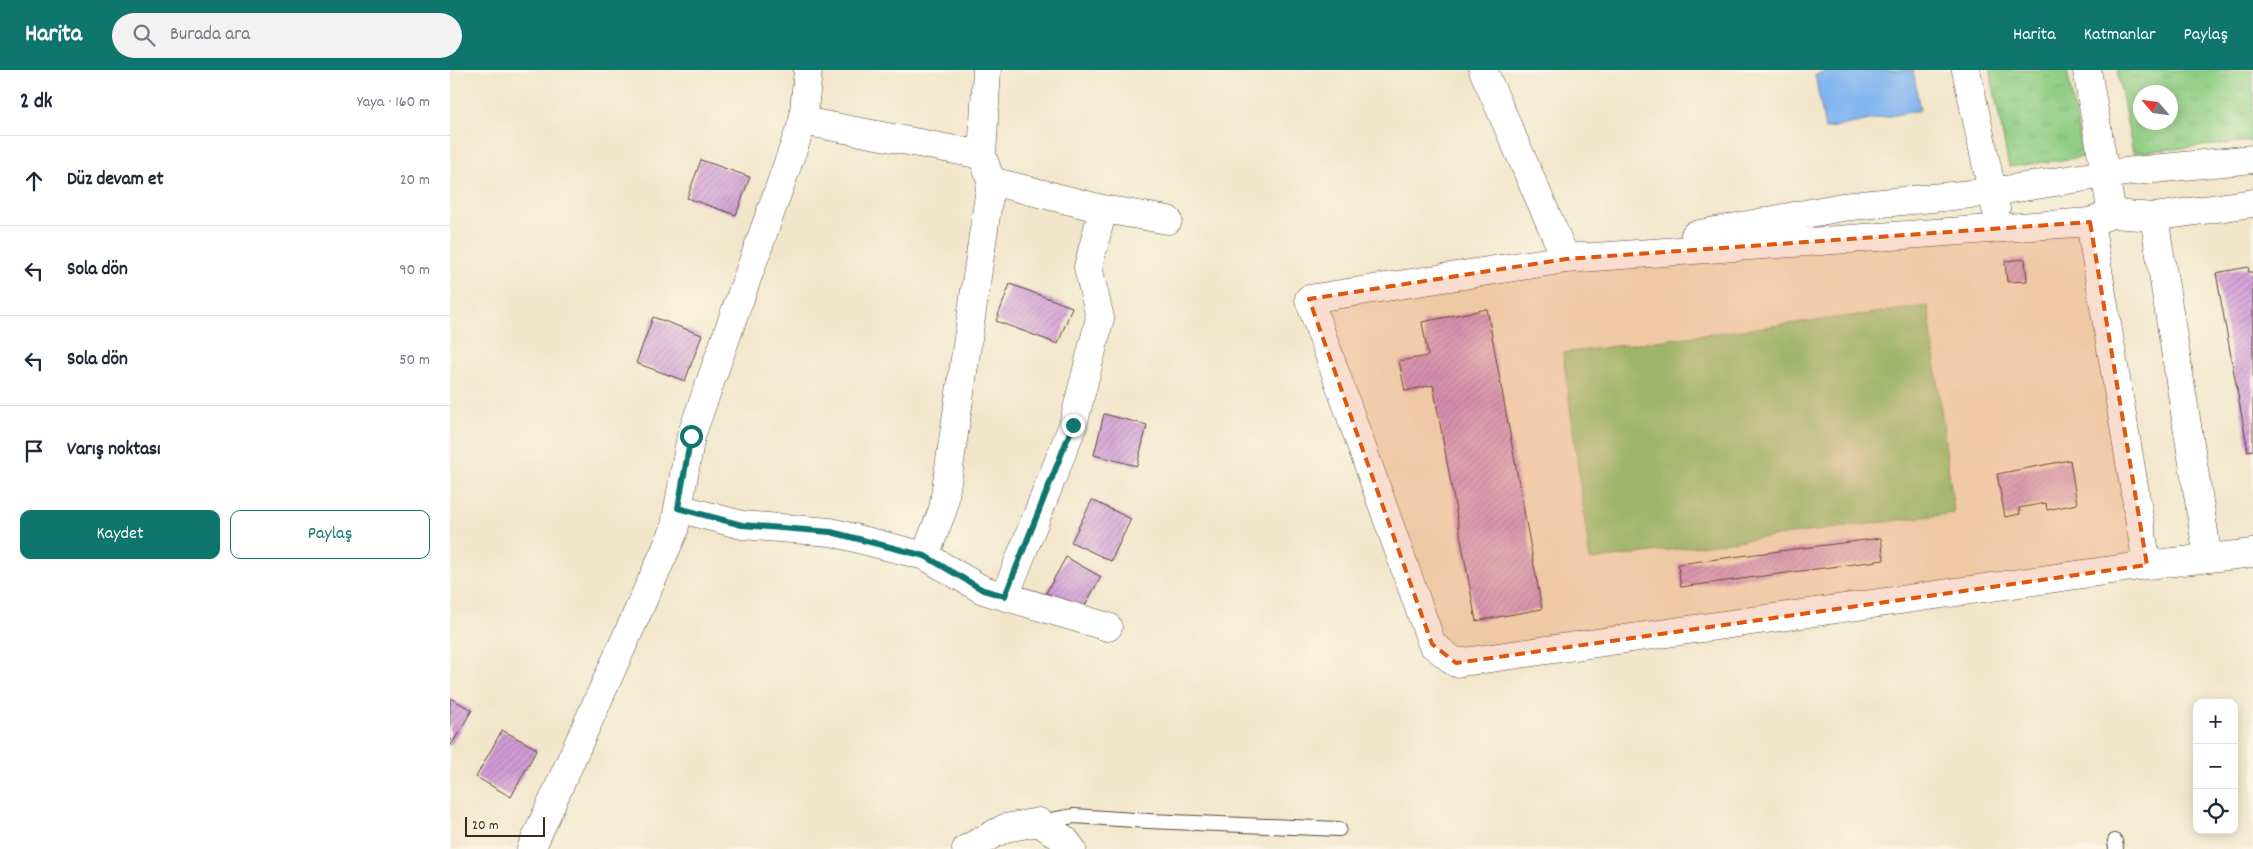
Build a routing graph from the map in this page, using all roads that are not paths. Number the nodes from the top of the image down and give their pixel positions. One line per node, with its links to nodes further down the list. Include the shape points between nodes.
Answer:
1 (808, 70): 6 (street)
2 (987, 70): 7 (street)
3 (1484, 70): 18 (street)
4 (1966, 70): 11 (street)
5 (2087, 70): 9 (street)
6 (803, 122): 7 (street); 19 (street, via 691,436)
7 (982, 154): 10 (street)
8 (2253, 159): 9 (street)
9 (2105, 174): 11 (street); 15 (street)
10 (991, 181): 13 (street); 21 (street, via 942,509)
11 (1992, 192): 17 (street); 18 (street, via 1842,207)
12 (2253, 203): 14 (street)
13 (1103, 209): 16 (street); 24 (street, via 1088,267 1100,318 1073,425)
14 (2154, 217): 15 (street); 22 (street)
15 (2101, 218): 17 (street); 23 (street)
16 (1168, 220)
17 (2000, 227): 18 (street)
18 (1566, 260): 23 (street, via 1309,299 1432,644 1456,664)
19 (678, 508): 21 (street, via 742,525 831,532); 28 (street, via 674,531)
20 (2253, 553): 22 (street)
21 (925, 556): 24 (street, via 983,590)
22 (2208, 558): 23 (street)
23 (2147, 565)
24 (1005, 596): 25 (street)
25 (1108, 627)
26 (1039, 822): 27 (lane, via 1074,816); 29 (street, via 1006,828); 30 (street, via 1065,840)
27 (1339, 829)
28 (531, 849)
29 (966, 849)
30 (1072, 849)

